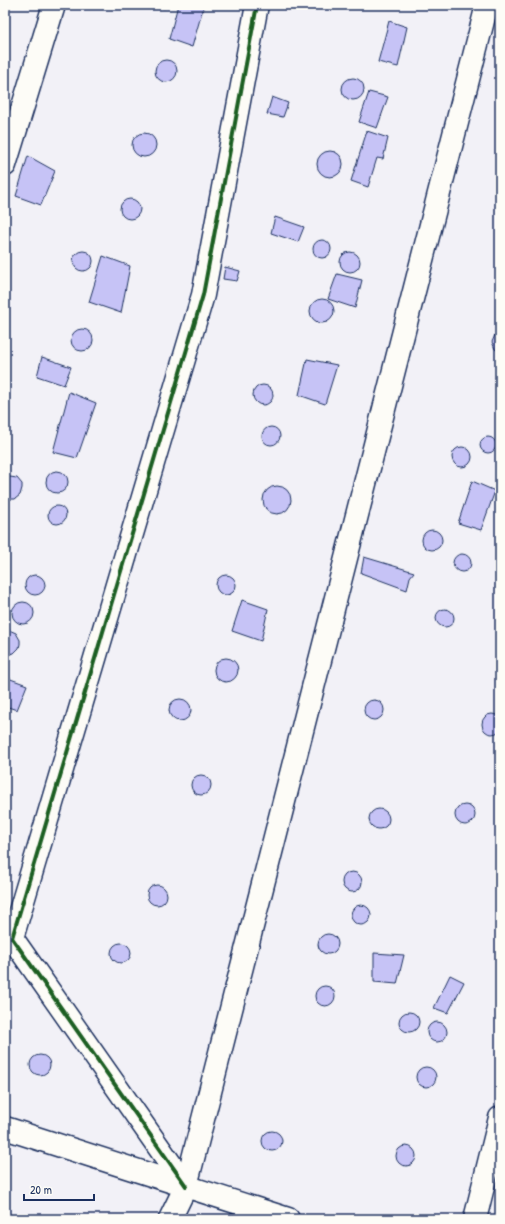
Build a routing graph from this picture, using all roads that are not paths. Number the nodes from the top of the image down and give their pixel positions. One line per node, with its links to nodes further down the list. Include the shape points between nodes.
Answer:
1 (54, 5): 4 (street)
2 (257, 5): 8 (street, via 203,295 12,938)
3 (487, 5): 8 (street)
4 (10, 133): 5 (street)
5 (5, 165)
6 (500, 1118): 11 (street)
7 (5, 1128): 8 (street)
8 (186, 1186): 9 (street); 10 (street)
9 (170, 1219)
10 (288, 1219)
11 (475, 1219)

